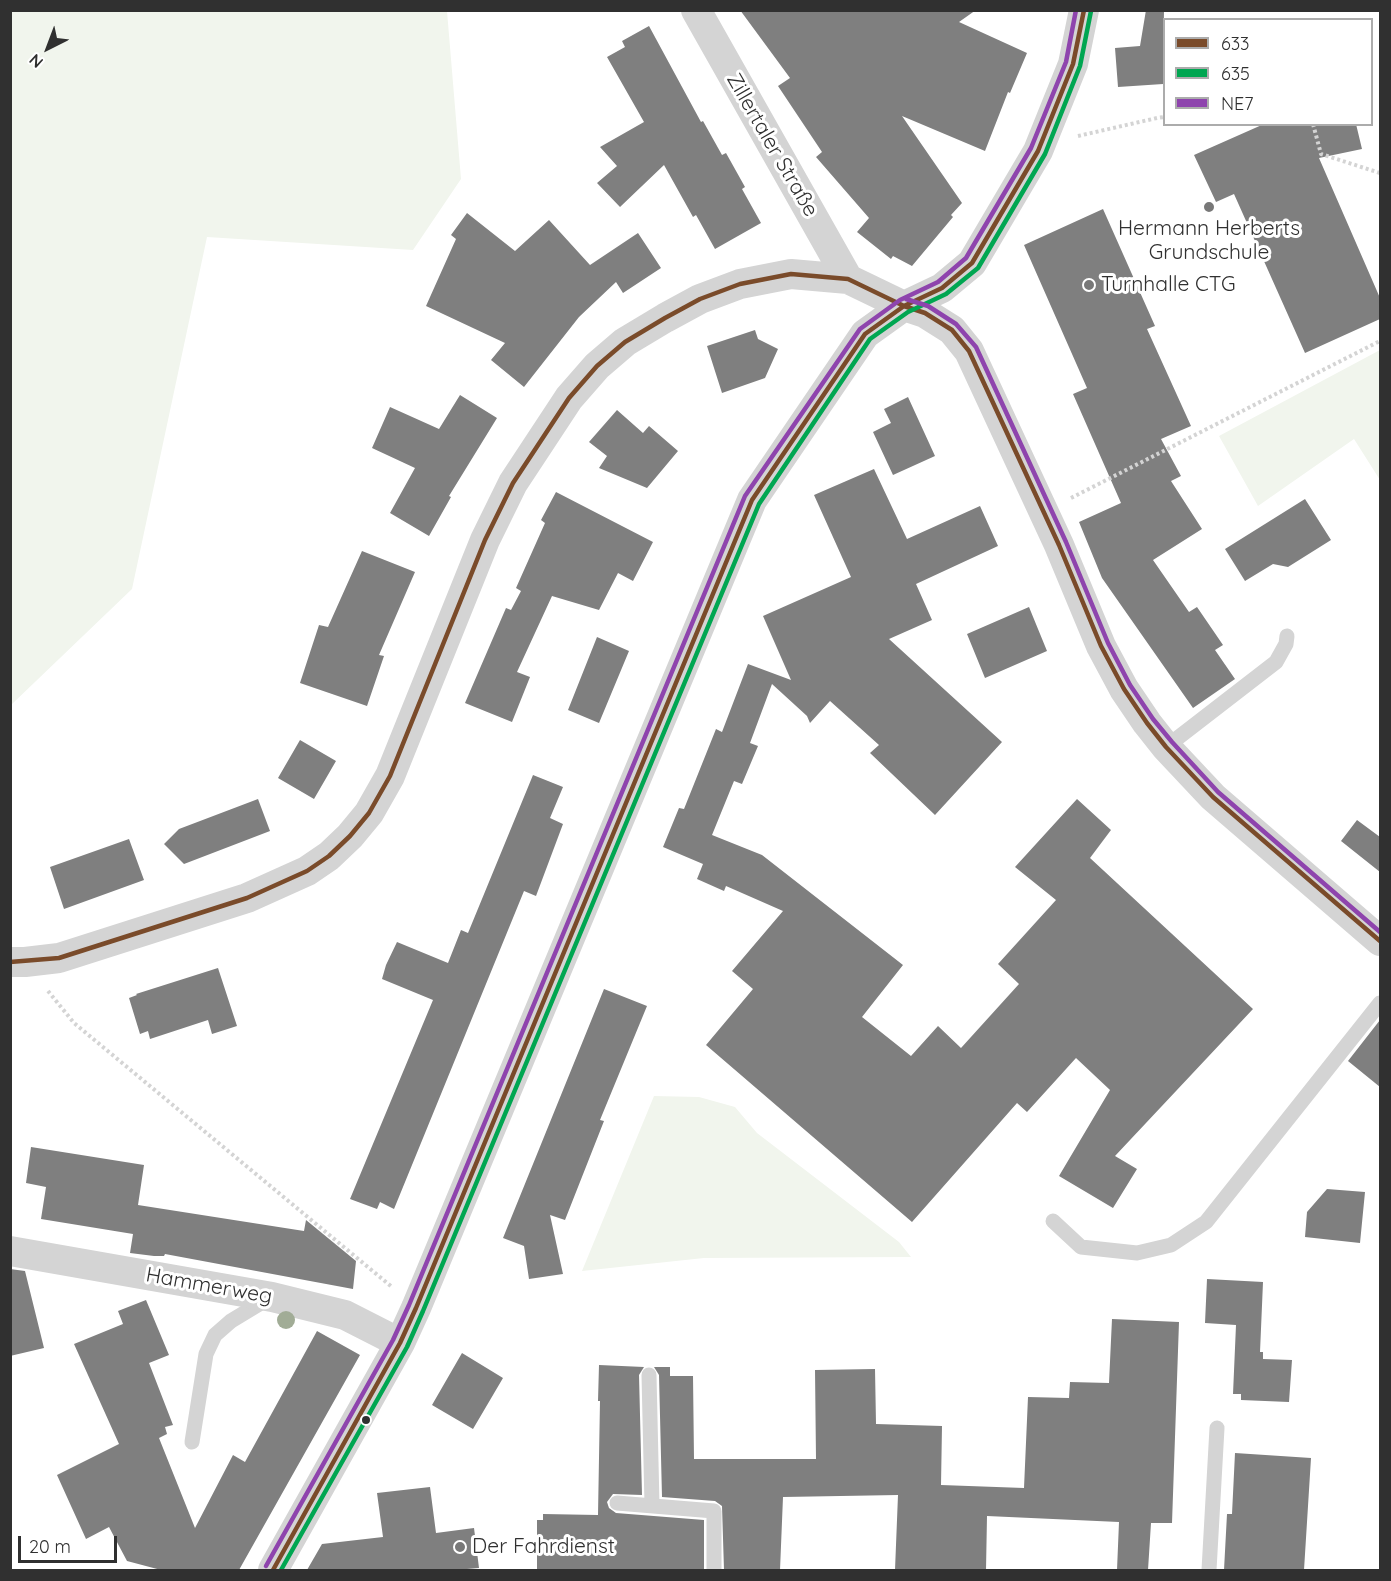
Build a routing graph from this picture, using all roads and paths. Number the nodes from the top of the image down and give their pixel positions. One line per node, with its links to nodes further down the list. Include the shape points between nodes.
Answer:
1 (696, 10): 7 (street, Zillertaler Straße)
2 (1084, 10): 5 (street, via 1073,64)
3 (1163, 117): 5 (path, via 1080,136)
4 (1314, 126): 6 (path, via 1321,154)
5 (1046, 131): 8 (street, via 972,263 942,288)
6 (1380, 173)
7 (848, 279): 8 (street); 14 (street, via 791,274 740,284 665,318 625,342 590,374 569,398 513,483 485,540 390,776 369,813 329,856 307,871 247,898 59,958)
8 (904, 306): 10 (street, via 925,313 952,330 969,351); 19 (street, via 865,334 752,500)
9 (1380, 341): 10 (path)
10 (1043, 512): 12 (street, via 1101,646 1124,689)
11 (1287, 636): 12 (lane, via 1276,662)
12 (1166, 747): 13 (street, via 1213,797)
13 (1380, 941)
14 (18, 962): 19 (path, via 74,1023)
15 (1380, 1003): 16 (lane, via 1206,1222 1171,1245 1137,1253 1080,1247)
16 (1053, 1221)
17 (10, 1251): 18 (street, Hammerweg)
18 (272, 1297): 20 (street, Hammerweg, via 345,1315); 23 (lane, via 215,1335 206,1354)
19 (416, 1308): 20 (street)
20 (400, 1343): 26 (street)
21 (649, 1375): 25 (lane)
22 (1216, 1428): 28 (lane)
23 (192, 1442)
24 (617, 1503): 25 (lane)
25 (652, 1505): 27 (lane, via 714,1511)
26 (273, 1570)
27 (714, 1570)
28 (1209, 1570)

